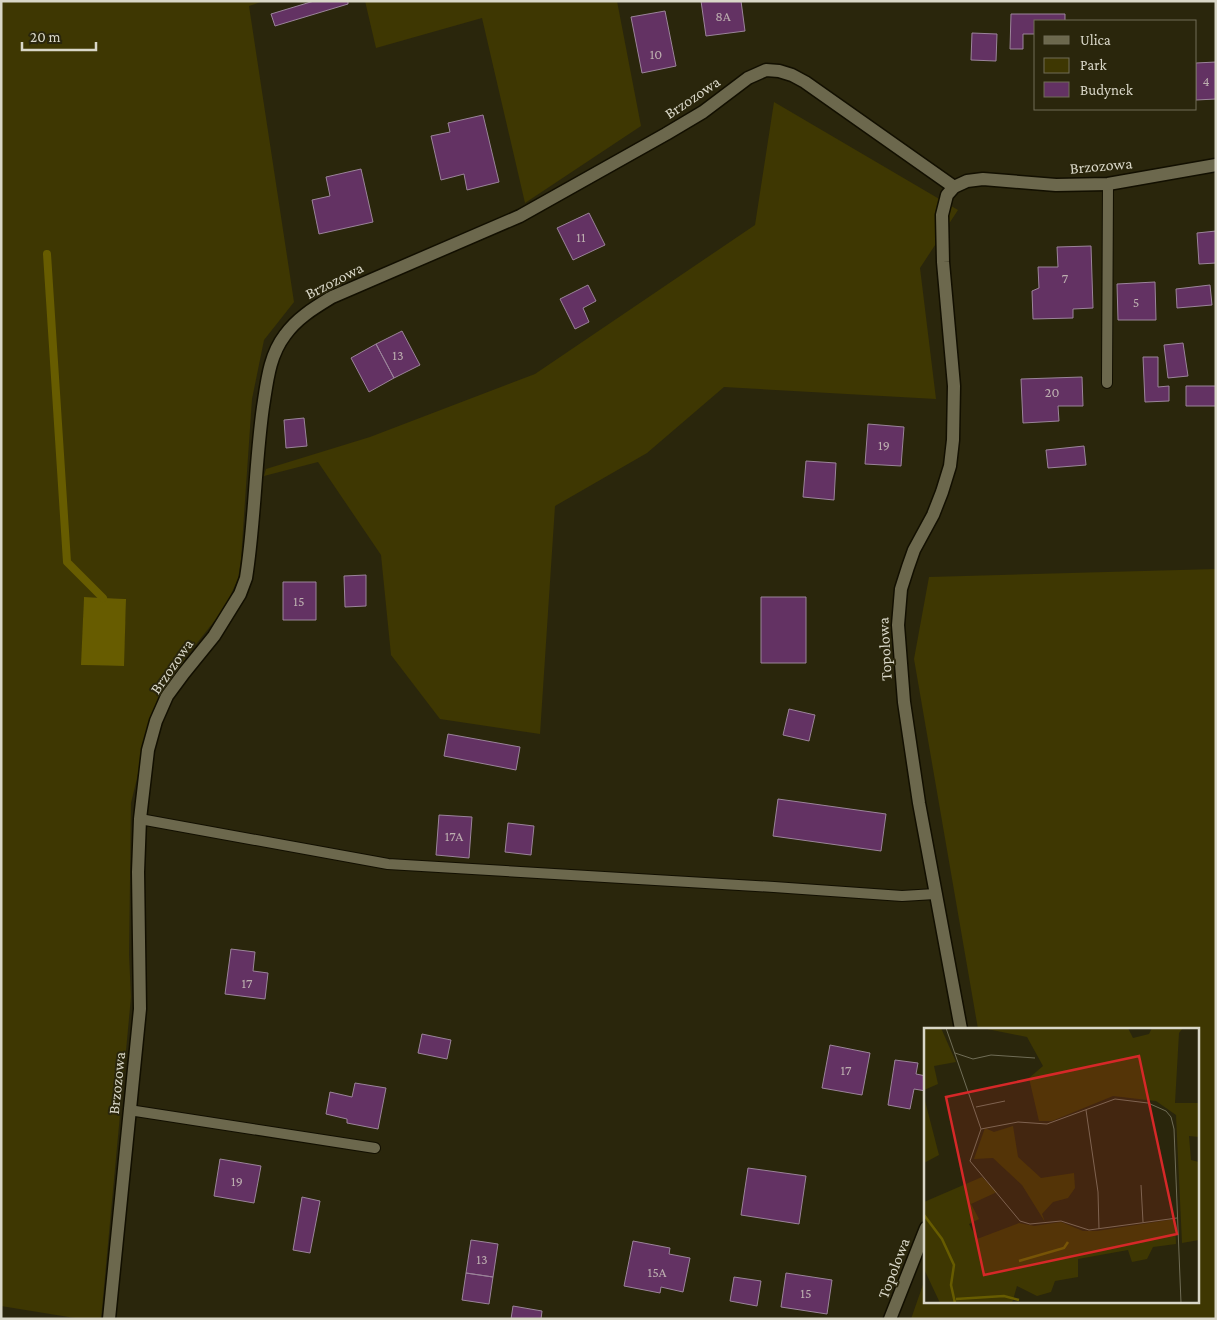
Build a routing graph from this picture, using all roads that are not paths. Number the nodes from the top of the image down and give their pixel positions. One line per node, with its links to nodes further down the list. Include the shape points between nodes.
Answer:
1 (1216, 165): 2 (street, Brzozowa)
2 (1108, 184): 3 (street, Brzozowa, via 1056,185 983,179); 4 (lane)
3 (954, 187): 5 (street, Brzozowa, via 805,82 792,74 766,70 748,78 703,112 666,134 520,216 364,282 306,313 283,336 268,375 246,578 214,636 167,696 156,721 148,750); 6 (street, Topolowa, via 947,195 942,215 954,386 950,466 933,515 914,550 898,607 904,702)
4 (1107, 383)
5 (140, 819): 6 (lane, via 388,864 902,896); 8 (street, Brzozowa, via 140,1009)
6 (935, 894): 7 (street, Topolowa)
7 (960, 1028)
8 (129, 1110): 9 (lane); 11 (street, Brzozowa)
9 (374, 1148)
10 (924, 1233): 12 (street, Topolowa)
11 (109, 1319)
12 (890, 1319)

